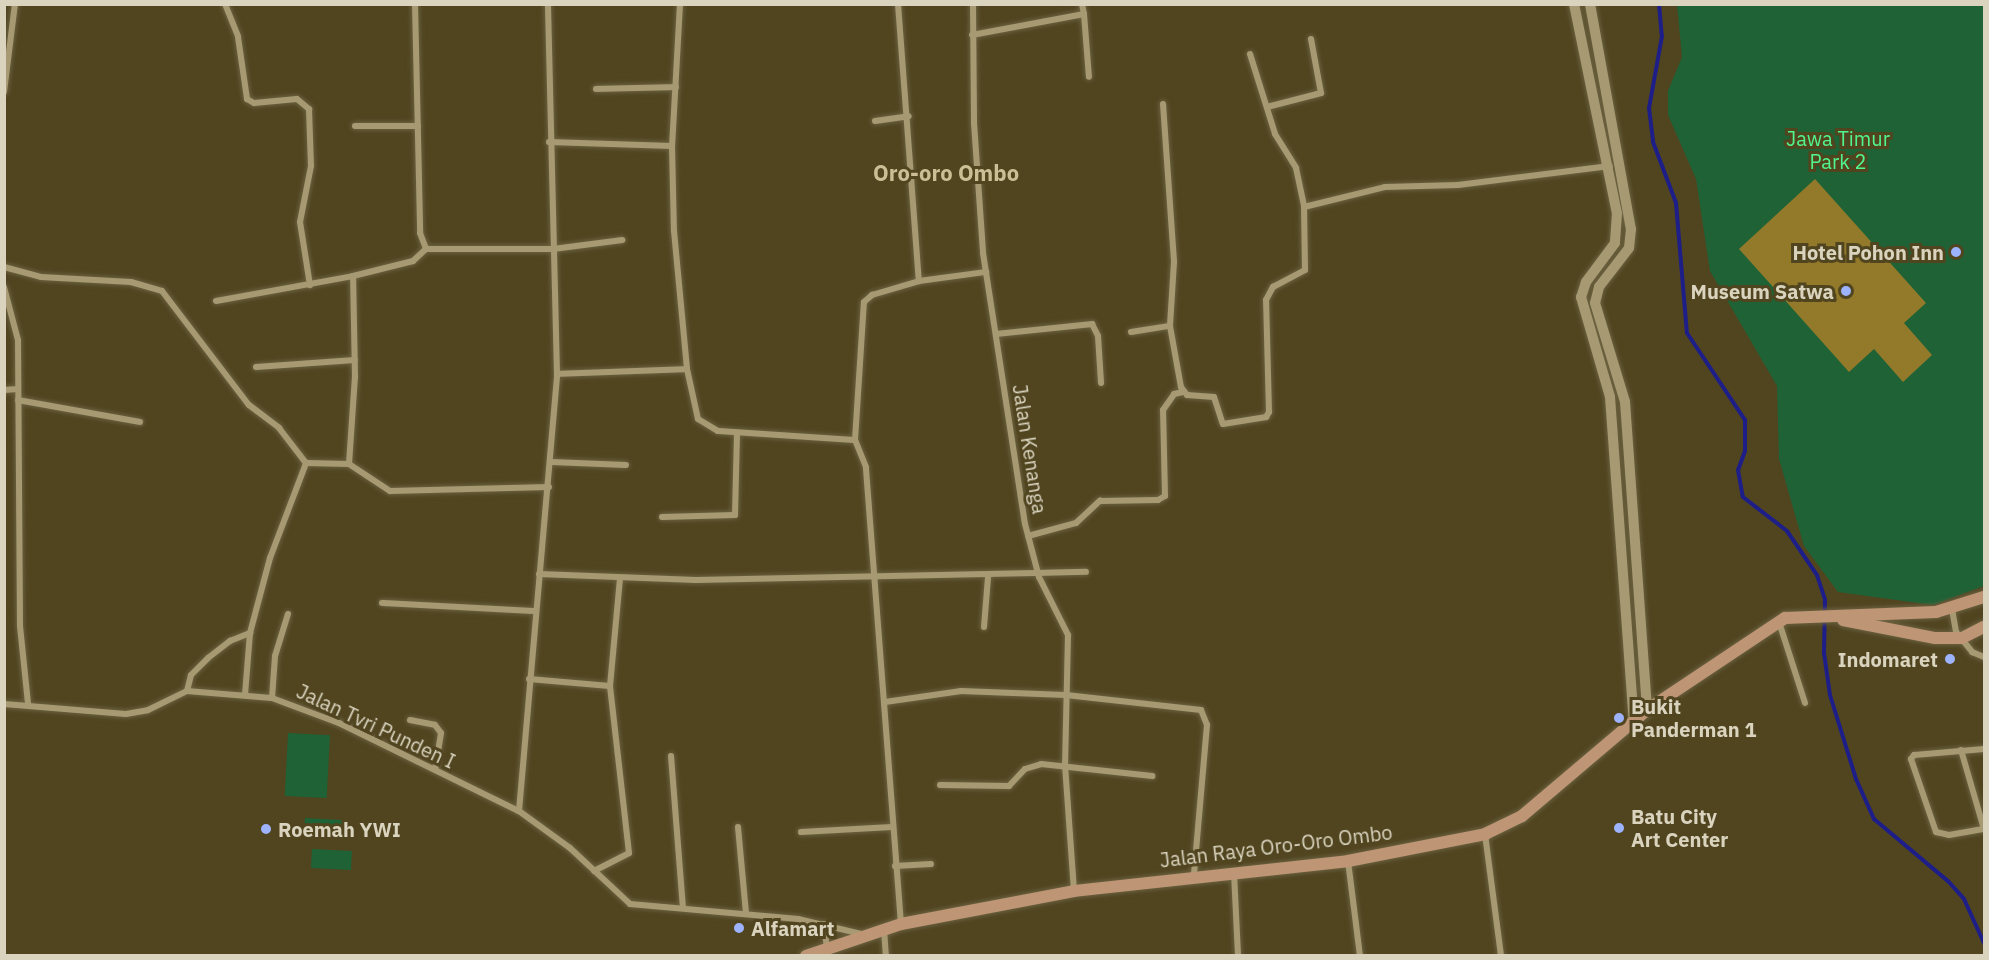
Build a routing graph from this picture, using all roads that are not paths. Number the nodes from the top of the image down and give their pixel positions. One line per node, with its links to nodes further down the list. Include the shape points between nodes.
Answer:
1 (15, 4): 22 (street)
2 (225, 4): 40 (street, via 238,37 247,99 254,103 297,99 309,109 311,166 300,222)
3 (415, 4): 28 (street)
4 (548, 4): 29 (street)
5 (680, 4): 20 (street)
6 (898, 4): 25 (street)
7 (973, 4): 12 (street, Jalan Kenanga)
8 (1082, 4): 11 (street)
9 (1574, 4): 15 (street)
10 (1590, 4): 14 (street)
11 (1084, 14): 12 (street); 19 (street)
12 (972, 35): 37 (street, Jalan Kenanga)
13 (1311, 39): 24 (street, via 1321,93)
14 (1598, 39): 15 (street); 17 (street)
15 (1583, 41): 18 (street)
16 (1251, 54): 24 (street)
17 (1603, 66): 18 (street); 54 (street, via 1632,229 1629,248 1599,287 1595,303)
18 (1588, 69): 31 (street)
19 (1089, 77)
20 (676, 87): 21 (street); 30 (street)
21 (596, 89)
22 (4, 92)
23 (1163, 104): 43 (street, via 1174,262)
24 (1267, 108): 32 (street, via 1296,168)
25 (909, 116): 26 (street); 39 (street)
26 (875, 121)
27 (355, 126): 28 (street)
28 (418, 126): 34 (street, via 420,233)
29 (549, 142): 30 (street); 35 (street)
30 (672, 146): 48 (street)
31 (1610, 166): 32 (street, via 1458,184 1385,188); 55 (street, via 1617,234 1581,297)
32 (1304, 207): 53 (street, via 1305,270 1267,295 1270,336 1266,417 1223,424 1214,397)
33 (622, 240): 35 (street)
34 (426, 249): 35 (street); 38 (street, via 413,261)
35 (553, 249): 49 (street)
36 (4, 267): 61 (street, via 41,278 131,282 162,291 249,405 283,433)
37 (986, 272): 39 (street); 45 (street, Jalan Kenanga)
38 (353, 276): 40 (street); 46 (street)
39 (919, 281): 59 (street, via 872,295 864,302)
40 (310, 285): 42 (street)
41 (4, 287): 51 (street, via 18,340)
42 (216, 301)
43 (1170, 326): 44 (street); 53 (street)
44 (1131, 332)
45 (996, 334): 50 (street, via 1092,324 1098,336); 66 (street, Jalan Kenanga)
46 (355, 360): 47 (street); 62 (street)
47 (256, 367)
48 (687, 369): 49 (street); 58 (street, via 701,423 711,430)
49 (557, 374): 60 (street)
50 (1101, 383)
51 (18, 389): 52 (street); 56 (street)
52 (4, 390)
53 (1183, 392): 66 (street, via 1174,394 1162,410 1165,496 1158,500 1100,501 1076,523)
54 (1622, 392): 55 (street); 95 (street)
55 (1610, 397): 97 (street)
56 (18, 400): 57 (street); 94 (street, via 20,626)
57 (140, 422)
58 (737, 433): 59 (street); 65 (street, via 735,515)
59 (855, 440): 71 (street, via 866,467)
60 (552, 462): 63 (street); 64 (street)
61 (306, 463): 62 (street); 82 (street, via 270,558)
62 (350, 464): 64 (street, via 390,491)
63 (626, 465)
64 (549, 487): 68 (street)
65 (662, 517)
66 (1028, 536): 70 (street, Jalan Kenanga)
67 (1086, 572): 70 (street)
68 (539, 574): 72 (street); 76 (street)
69 (988, 577): 70 (street); 71 (street); 80 (street)
70 (1039, 577): 88 (street, Jalan Kenanga, via 1068,635)
71 (874, 578): 72 (street); 91 (street)
72 (620, 579): 86 (street)
73 (1984, 597): 75 (main road, Jalan Raya Oro-Oro Ombo)
74 (382, 603): 76 (street)
75 (1952, 609): 78 (main road, Jalan Raya Oro-Oro Ombo); 83 (street, via 1953,626)
76 (535, 611): 85 (street)
77 (288, 614): 90 (street, via 275,656)
78 (1826, 617): 79 (main road, Jalan Raya Oro-Oro Ombo); 83 (main road, Jalan Raya Oro-Oro Ombo, via 1913,635)
79 (1779, 622): 92 (street); 95 (main road, Jalan Raya Oro-Oro Ombo)
80 (984, 627)
81 (1984, 627): 83 (main road)
82 (250, 633): 87 (street, via 230,641 208,658 191,675); 89 (street)
83 (1962, 638): 84 (street, via 1972,652)
84 (1984, 657)
85 (529, 679): 86 (street); 105 (street)
86 (610, 686): 114 (street, via 628,853)
87 (187, 691): 89 (street, Jalan Tvri Punden I); 94 (street, Jalan Tvri Punden I, via 148,710 126,714)
88 (1066, 694): 91 (street, via 950,691); 101 (street, Jalan Kenanga); 116 (street, via 1194,707 1204,713)
89 (245, 695): 90 (street, Jalan Tvri Punden I)
90 (272, 698): 102 (street, Jalan Tvri Punden I, via 339,723)
91 (885, 702): 107 (street)
92 (1805, 703)
93 (5, 705): 94 (street, Jalan Tvri Punden I)
94 (28, 705)
95 (1647, 710): 97 (main road, Jalan Raya Oro-Oro Ombo)
96 (410, 720): 102 (street, via 435,725 441,733)
97 (1634, 720): 110 (main road, Jalan Raya Oro-Oro Ombo, via 1522,816)
98 (1984, 748): 99 (street)
99 (1961, 750): 108 (street); 108 (street, via 1914,754 1911,762 1935,832 1949,835)
100 (671, 756): 118 (street)
101 (1065, 765): 103 (street); 104 (street, via 1032,766 1009,786); 117 (street, Jalan Kenanga)
102 (435, 770): 105 (street, Jalan Tvri Punden I)
103 (1152, 776)
104 (940, 785)
105 (519, 812): 114 (street, Jalan Tvri Punden I)
106 (738, 827): 119 (street)
107 (892, 827): 109 (street); 113 (street)
108 (1984, 829)
109 (801, 831)
110 (1485, 834): 111 (main road, Jalan Raya Oro-Oro Ombo); 129 (street)
111 (1348, 861): 115 (main road, Jalan Raya Oro-Oro Ombo); 128 (street)
112 (931, 864): 113 (street)
113 (895, 866): 121 (street)
114 (594, 871): 118 (street, Jalan Tvri Punden I, via 630,904)
115 (1234, 873): 116 (main road, Jalan Raya Oro-Oro Ombo); 127 (street)
116 (1194, 875): 117 (main road, Jalan Raya Oro-Oro Ombo)
117 (1074, 891): 121 (main road, Jalan Raya Oro-Oro Ombo)
118 (683, 908): 119 (street, Jalan Tvri Punden I)
119 (746, 914): 120 (street, Jalan Tvri Punden I)
120 (824, 924): 123 (street, Jalan Tvri Punden I); 124 (street)
121 (901, 924): 122 (main road, Jalan Raya Oro-Oro Ombo)
122 (884, 929): 123 (main road, Jalan Raya Oro-Oro Ombo); 126 (street)
123 (865, 935): 124 (main road, Jalan Raya Oro-Oro Ombo)
124 (827, 948): 125 (main road, Jalan Raya Oro-Oro Ombo)
125 (806, 956)
126 (886, 956)
127 (1239, 956)
128 (1360, 956)
129 (1501, 956)

